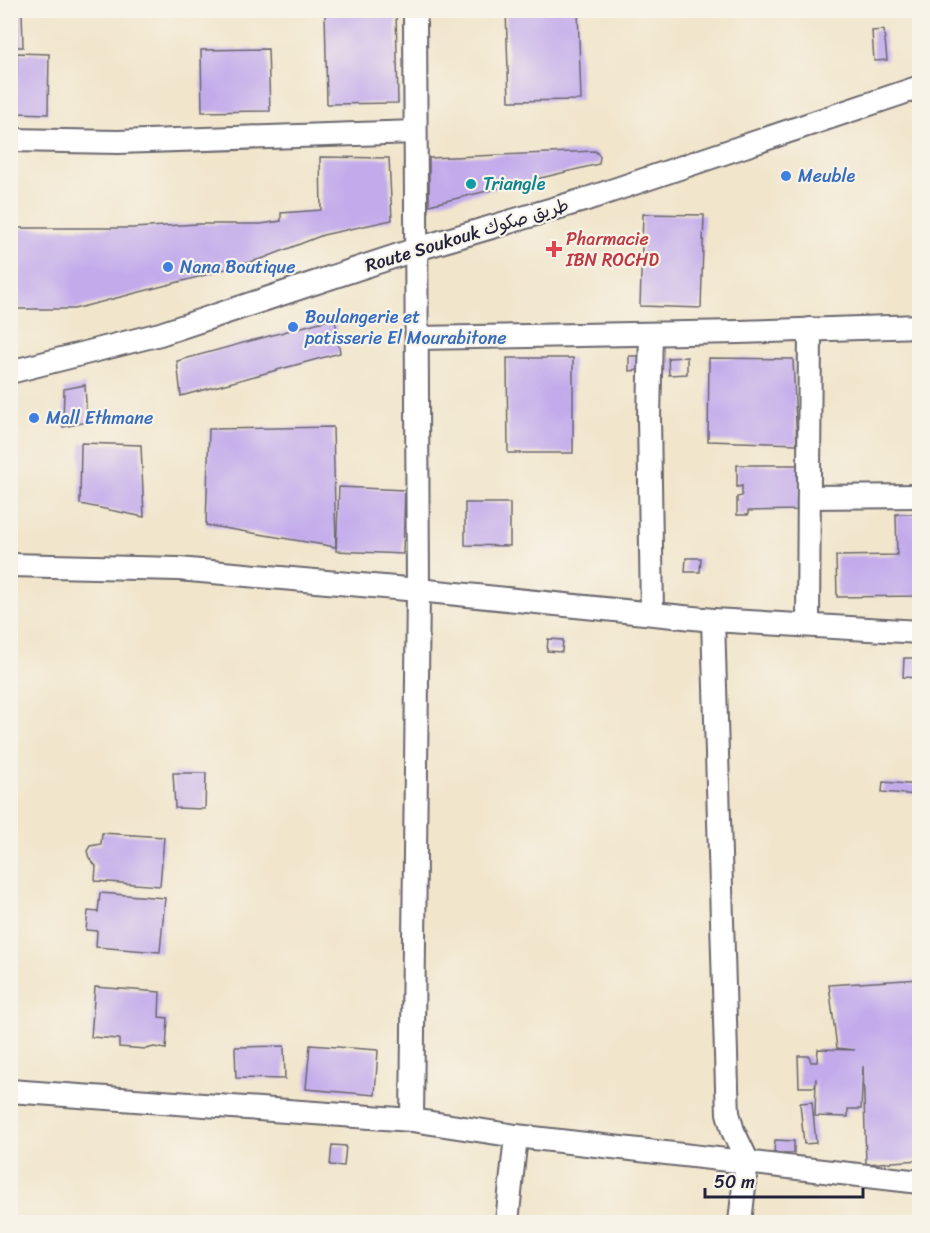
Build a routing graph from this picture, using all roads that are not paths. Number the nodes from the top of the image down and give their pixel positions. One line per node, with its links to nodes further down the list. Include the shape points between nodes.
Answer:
1 (415, 10): 3 (street)
2 (920, 87): 5 (street, Route Soukouk طريق صكوك, via 587,199)
3 (415, 132): 4 (street, via 118,142); 5 (street)
4 (10, 140)
5 (417, 249): 9 (street); 10 (street, Route Soukouk طريق صكوك, via 160,334)
6 (920, 326): 7 (street)
7 (810, 329): 8 (street); 12 (street)
8 (651, 334): 9 (street); 15 (street)
9 (417, 338): 14 (street)
10 (10, 372)
11 (920, 496): 12 (street)
12 (808, 497): 17 (street)
13 (10, 565): 14 (street, via 178,569)
14 (418, 590): 15 (street); 20 (street)
15 (652, 613): 16 (street)
16 (713, 620): 17 (street); 22 (street, via 728,1113)
17 (808, 625): 18 (street)
18 (920, 632)
19 (10, 1091): 20 (street)
20 (412, 1120): 21 (street)
21 (516, 1136): 22 (street); 24 (street)
22 (747, 1160): 23 (street); 25 (street)
23 (920, 1182)
24 (507, 1222)
25 (740, 1222)

